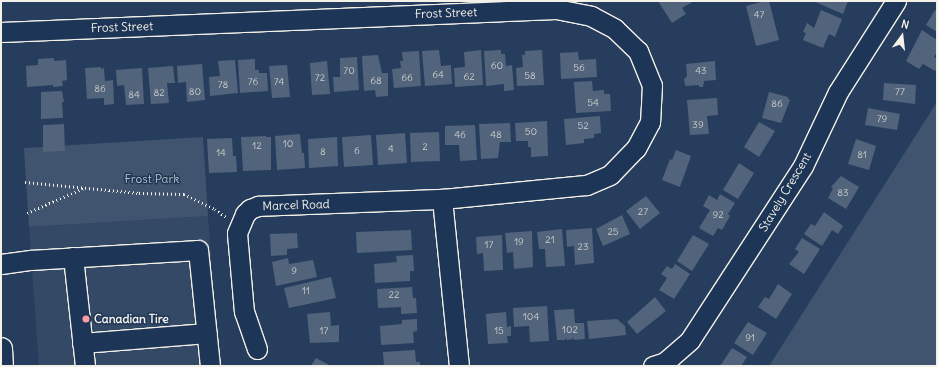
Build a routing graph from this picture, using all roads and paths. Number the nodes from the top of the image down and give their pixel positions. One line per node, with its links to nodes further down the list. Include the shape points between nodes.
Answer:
1 (896, 1): 19 (street, Stavely Crescent, via 838,92 803,166 690,340 664,362)
2 (1, 32): 5 (street, Frost Street, via 556,9 590,16 615,29 638,50 652,85 650,122 636,148 610,175 586,185)
3 (25, 182): 4 (path)
4 (84, 188): 6 (path); 7 (path, via 184,194 214,209)
5 (442, 199): 7 (street, Marcel Road, via 258,206 245,214); 18 (street)
6 (27, 213)
7 (239, 226): 13 (street, via 244,312)
8 (73, 257): 9 (street); 10 (street, via 198,250); 11 (street)
9 (1, 264)
10 (207, 334): 11 (street); 17 (street)
11 (82, 343): 16 (street)
12 (1, 349): 14 (main road)
13 (257, 349)
14 (1, 355): 15 (main road)
15 (2, 366)
16 (85, 366)
17 (210, 366)
18 (459, 366)
19 (653, 366)

